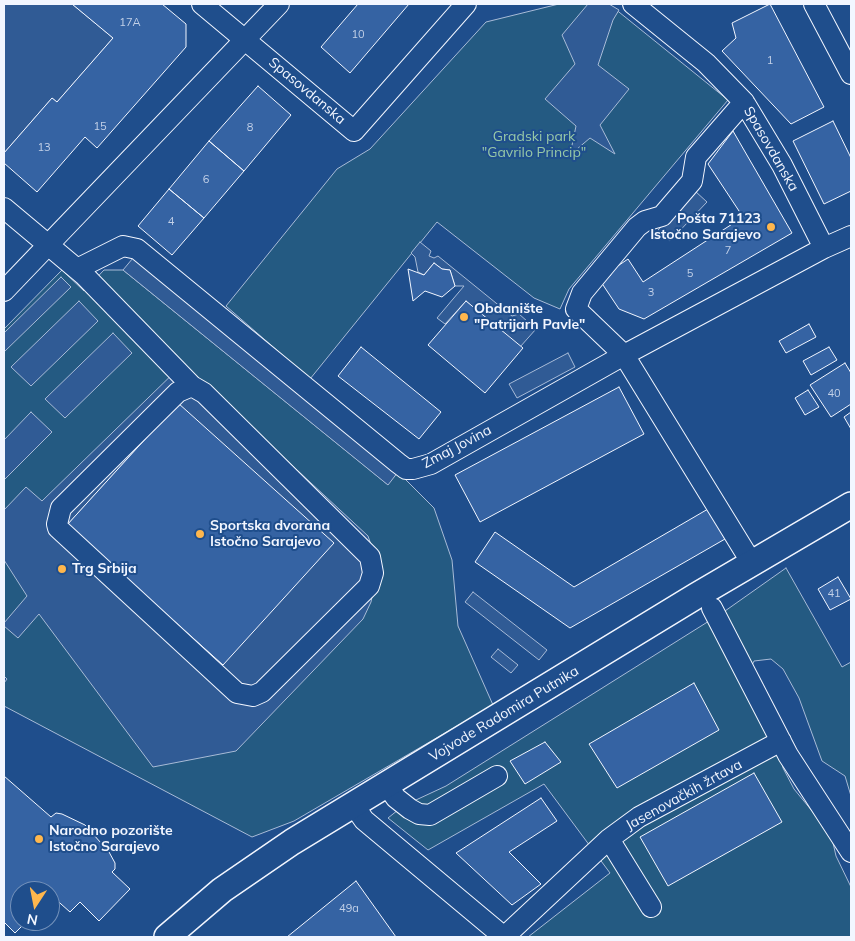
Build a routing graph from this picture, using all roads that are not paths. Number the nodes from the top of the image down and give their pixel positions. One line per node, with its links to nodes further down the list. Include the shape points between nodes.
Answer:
1 (202, 4): 6 (street, Spasovdanska)
2 (279, 4): 6 (street)
3 (466, 4): 6 (street, Spasovdanska, via 354,131)
4 (633, 4): 8 (street, Spasovdanska, via 706,63)
5 (814, 4): 7 (street)
6 (245, 40): 11 (street)
7 (851, 74)
8 (744, 102): 12 (street, Spasovdanska, via 782,165); 15 (street, via 696,157 692,181 662,216 637,227 578,300 576,309)
9 (4, 208): 11 (street)
10 (851, 236): 12 (street, Zmaj Jovina)
11 (49, 244): 13 (street); 14 (street)
12 (824, 248): 15 (street, Zmaj Jovina)
13 (77, 269): 15 (street, Zmaj Jovina, via 123,246 137,249 406,469 431,464); 16 (street)
14 (4, 291)
15 (624, 355): 18 (street)
16 (192, 386): 16 (street, via 178,392 61,508 57,524 237,693 253,696 262,692 369,586 373,573 370,557 204,393)
17 (851, 505): 18 (main road, Vojvode Radomira Putnika)
18 (753, 565): 22 (main road, Vojvode Radomira Putnika, via 696,596)
19 (712, 608): 20 (street)
20 (781, 741): 24 (street, Jasenovačkih žrtava, via 639,817); 25 (street)
21 (497, 776): 22 (street, via 430,815 410,810)
22 (386, 784): 23 (main road, Vojvode Radomira Putnika)
23 (352, 804): 27 (main road, Vojvode Radomira Putnika, via 222,890); 28 (street, via 364,820)
24 (609, 839): 26 (street); 28 (street, Jasenovačkih žrtava)
25 (851, 852)
26 (651, 907)
27 (167, 937)
28 (504, 937)

